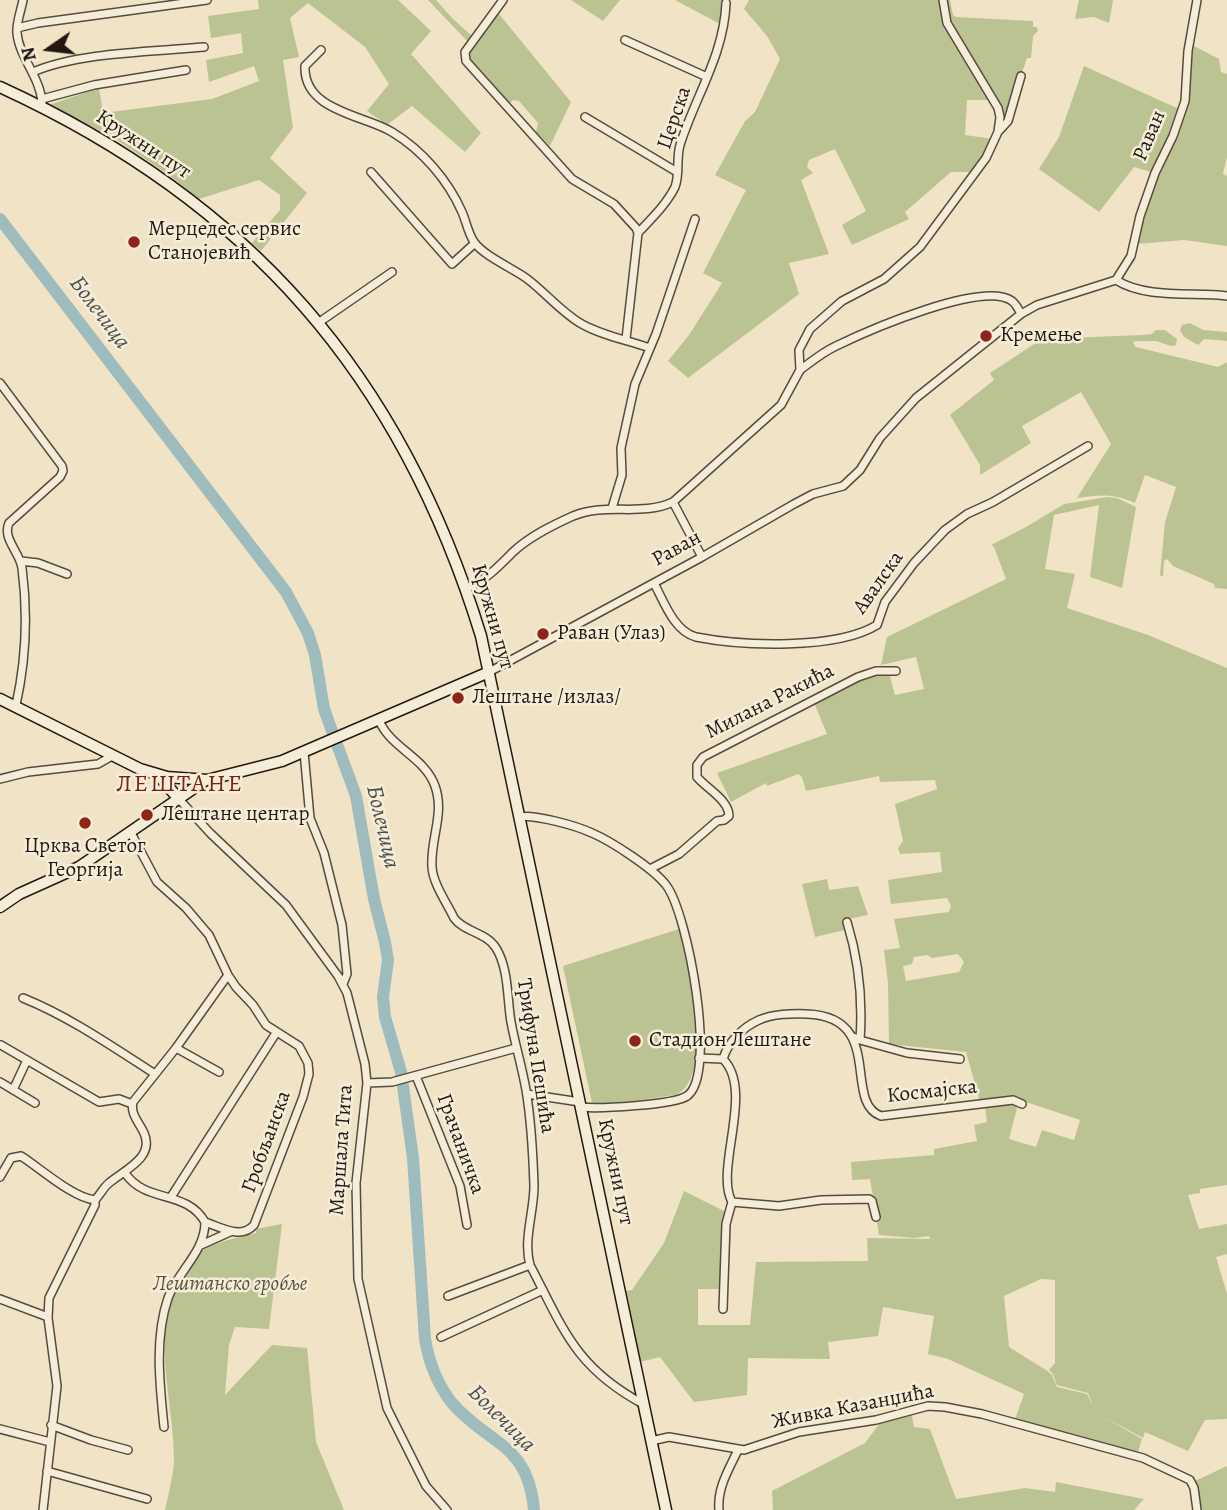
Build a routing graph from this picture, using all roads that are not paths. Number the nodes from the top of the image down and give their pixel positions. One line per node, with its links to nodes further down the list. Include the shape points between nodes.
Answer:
1 (23, 0): 7 (street)
2 (207, 0): 7 (street)
3 (503, 0): 22 (street, via 465,52 466,61 564,171 614,204)
4 (943, 0): 18 (street, via 947,23 998,108)
5 (1198, 0): 25 (street, Раван, via 1185,101 1155,173 1130,256)
6 (726, 3): 14 (street, Церска, via 719,49)
7 (17, 28): 12 (street)
8 (625, 40): 14 (street)
9 (204, 47): 12 (street, via 85,60)
10 (321, 50): 23 (street, via 305,66 311,89 327,105 390,131 416,150 450,191)
11 (186, 70): 16 (street, via 94,85)
12 (33, 72): 16 (street)
13 (1021, 76): 18 (street, via 1008,121)
14 (707, 77): 20 (street, Церска, via 680,146)
15 (0, 88): 16 (main road, Кружни пут)
16 (41, 103): 28 (main road, Кружни пут, via 206,211 267,265)
17 (585, 117): 20 (street)
18 (998, 132): 31 (street, via 973,177 920,247 884,279 842,301 810,328 799,350)
19 (371, 172): 23 (street, via 452,264)
20 (677, 172): 22 (street, Церска, via 669,198)
21 (695, 219): 30 (street)
22 (638, 233): 29 (street)
23 (475, 243): 29 (street, via 528,279 576,321)
24 (392, 272): 28 (street)
25 (1116, 280): 26 (street, via 1162,293); 27 (street, Раван)
26 (1227, 296)
27 (1021, 314): 31 (street, via 1012,300 1002,298 950,302 836,346); 36 (street, Раван, via 916,398 843,486 813,494)
28 (318, 323): 40 (main road, Кружни пут, via 399,439)
29 (626, 339): 30 (street)
30 (650, 348): 35 (street, via 625,421 622,475)
31 (800, 370): 34 (street, via 781,405)
32 (0, 383): 37 (street, via 62,468 60,477 7,526)
33 (1088, 446): 39 (street, Авалска, via 945,530 914,563 885,602 877,625 869,630 837,639 776,643 695,638 678,625)
34 (673, 502): 35 (street, via 654,509); 36 (street)
35 (612, 508): 40 (street, via 584,513 544,530)
36 (702, 557): 39 (street, Раван)
37 (21, 561): 38 (street); 44 (street, via 25,651)
38 (67, 574)
39 (654, 583): 42 (street, Раван)
40 (467, 588): 42 (main road, Кружни пут)
41 (896, 671): 54 (street, Милана Ракића, via 858,677 704,757 697,765 697,777 729,809 729,816 679,854)
42 (489, 672): 45 (main road, Раван); 52 (main road, Кружни пут)
43 (0, 699): 44 (main road)
44 (16, 705): 47 (main road)
45 (379, 720): 46 (main road, Раван); 64 (street, Трифуна Пешића, via 383,730 431,775 439,808 434,877 455,921 486,938 497,950)
46 (304, 752): 50 (main road, Раван); 58 (street, via 310,818 342,925 347,974)
47 (112, 756): 48 (main road); 49 (street, via 98,764)
48 (159, 775): 50 (main road, Раван); 51 (main road)
49 (0, 779)
50 (207, 780): 51 (main road, Раван)
51 (178, 798): 53 (main road, Раван); 58 (street, Маршала Тита, via 286,905)
52 (519, 817): 54 (street, via 591,832); 79 (main road, Кружни пут)
53 (130, 831): 55 (main road, Раван, via 79,867); 57 (street, Гробљанска, via 157,882 209,935)
54 (650, 869): 65 (street, via 666,884 684,926 695,978)
55 (0, 907)
56 (847, 922): 61 (street, via 862,1006)
57 (228, 975): 60 (street, Гробљанска); 63 (street)
58 (343, 984): 73 (street, Маршала Тита)
59 (23, 998): 70 (street)
60 (276, 1033): 82 (street, Гробљанска); 88 (street, Гробљанска, via 302,1050 309,1074 254,1225 243,1232)
61 (856, 1039): 66 (street, via 826,1015 770,1017 736,1036); 67 (street, via 906,1053); 78 (street, Космајска, via 869,1105 876,1115 1013,1100)
62 (1, 1045): 68 (street)
63 (176, 1048): 69 (street); 70 (street)
64 (516, 1048): 71 (street); 75 (street, Трифуна Пешића)
65 (699, 1058): 66 (street); 79 (street, via 691,1092 684,1098 603,1109)
66 (723, 1059): 84 (street, via 733,1074 735,1104 728,1173)
67 (960, 1059)
68 (27, 1060): 74 (street); 77 (street, via 99,1102 119,1099)
69 (219, 1072)
70 (155, 1074): 77 (street)
71 (416, 1076): 73 (street); 87 (street, Грачаничка, via 455,1170)
72 (0, 1082): 74 (street)
73 (367, 1083): 108 (street, Маршала Тита, via 356,1183 359,1279 387,1408 426,1486)
74 (13, 1090): 76 (street)
75 (527, 1094): 79 (street); 90 (street, Трифуна Пешића, via 534,1186 527,1250)
76 (35, 1103)
77 (132, 1104): 80 (street, via 147,1144)
78 (1022, 1104)
79 (580, 1105): 97 (main road, Кружни пут)
80 (125, 1173): 82 (street, via 140,1189); 83 (street)
81 (0, 1177): 83 (street, via 11,1158 21,1156 59,1183)
82 (171, 1198): 86 (street, via 188,1204)
83 (94, 1200): 95 (street, via 49,1298)
84 (732, 1202): 85 (street, via 779,1206 869,1199); 94 (street, via 726,1224)
85 (876, 1217)
86 (205, 1222): 88 (street); 89 (street)
87 (467, 1225)
88 (230, 1231): 89 (street)
89 (201, 1245): 99 (street, via 180,1274 162,1318)
90 (530, 1265): 91 (street, Трифуна Пешића); 92 (street)
91 (543, 1290): 96 (street); 97 (street, Трифуна Пешића, via 564,1332 590,1367)
92 (448, 1296)
93 (0, 1299): 95 (street)
94 (723, 1309)
95 (48, 1317): 98 (street, via 57,1375)
96 (441, 1337)
97 (643, 1404): 101 (main road, Кружни пут)
98 (51, 1424): 102 (street); 103 (street)
99 (164, 1427)
100 (0, 1429): 102 (street)
101 (651, 1441): 104 (street, Живка Казанџића, via 669,1437); 109 (main road, Кружни пут)
102 (50, 1442): 105 (street)
103 (128, 1450)
104 (738, 1450): 110 (street, via 721,1487); 111 (street, Живка Казанџића, via 799,1432 920,1408 956,1408 1143,1458 1190,1480)
105 (47, 1471): 106 (street); 107 (street)
106 (147, 1499)
107 (43, 1510)
108 (447, 1510)
109 (666, 1510)
110 (719, 1510)
111 (1197, 1510)

